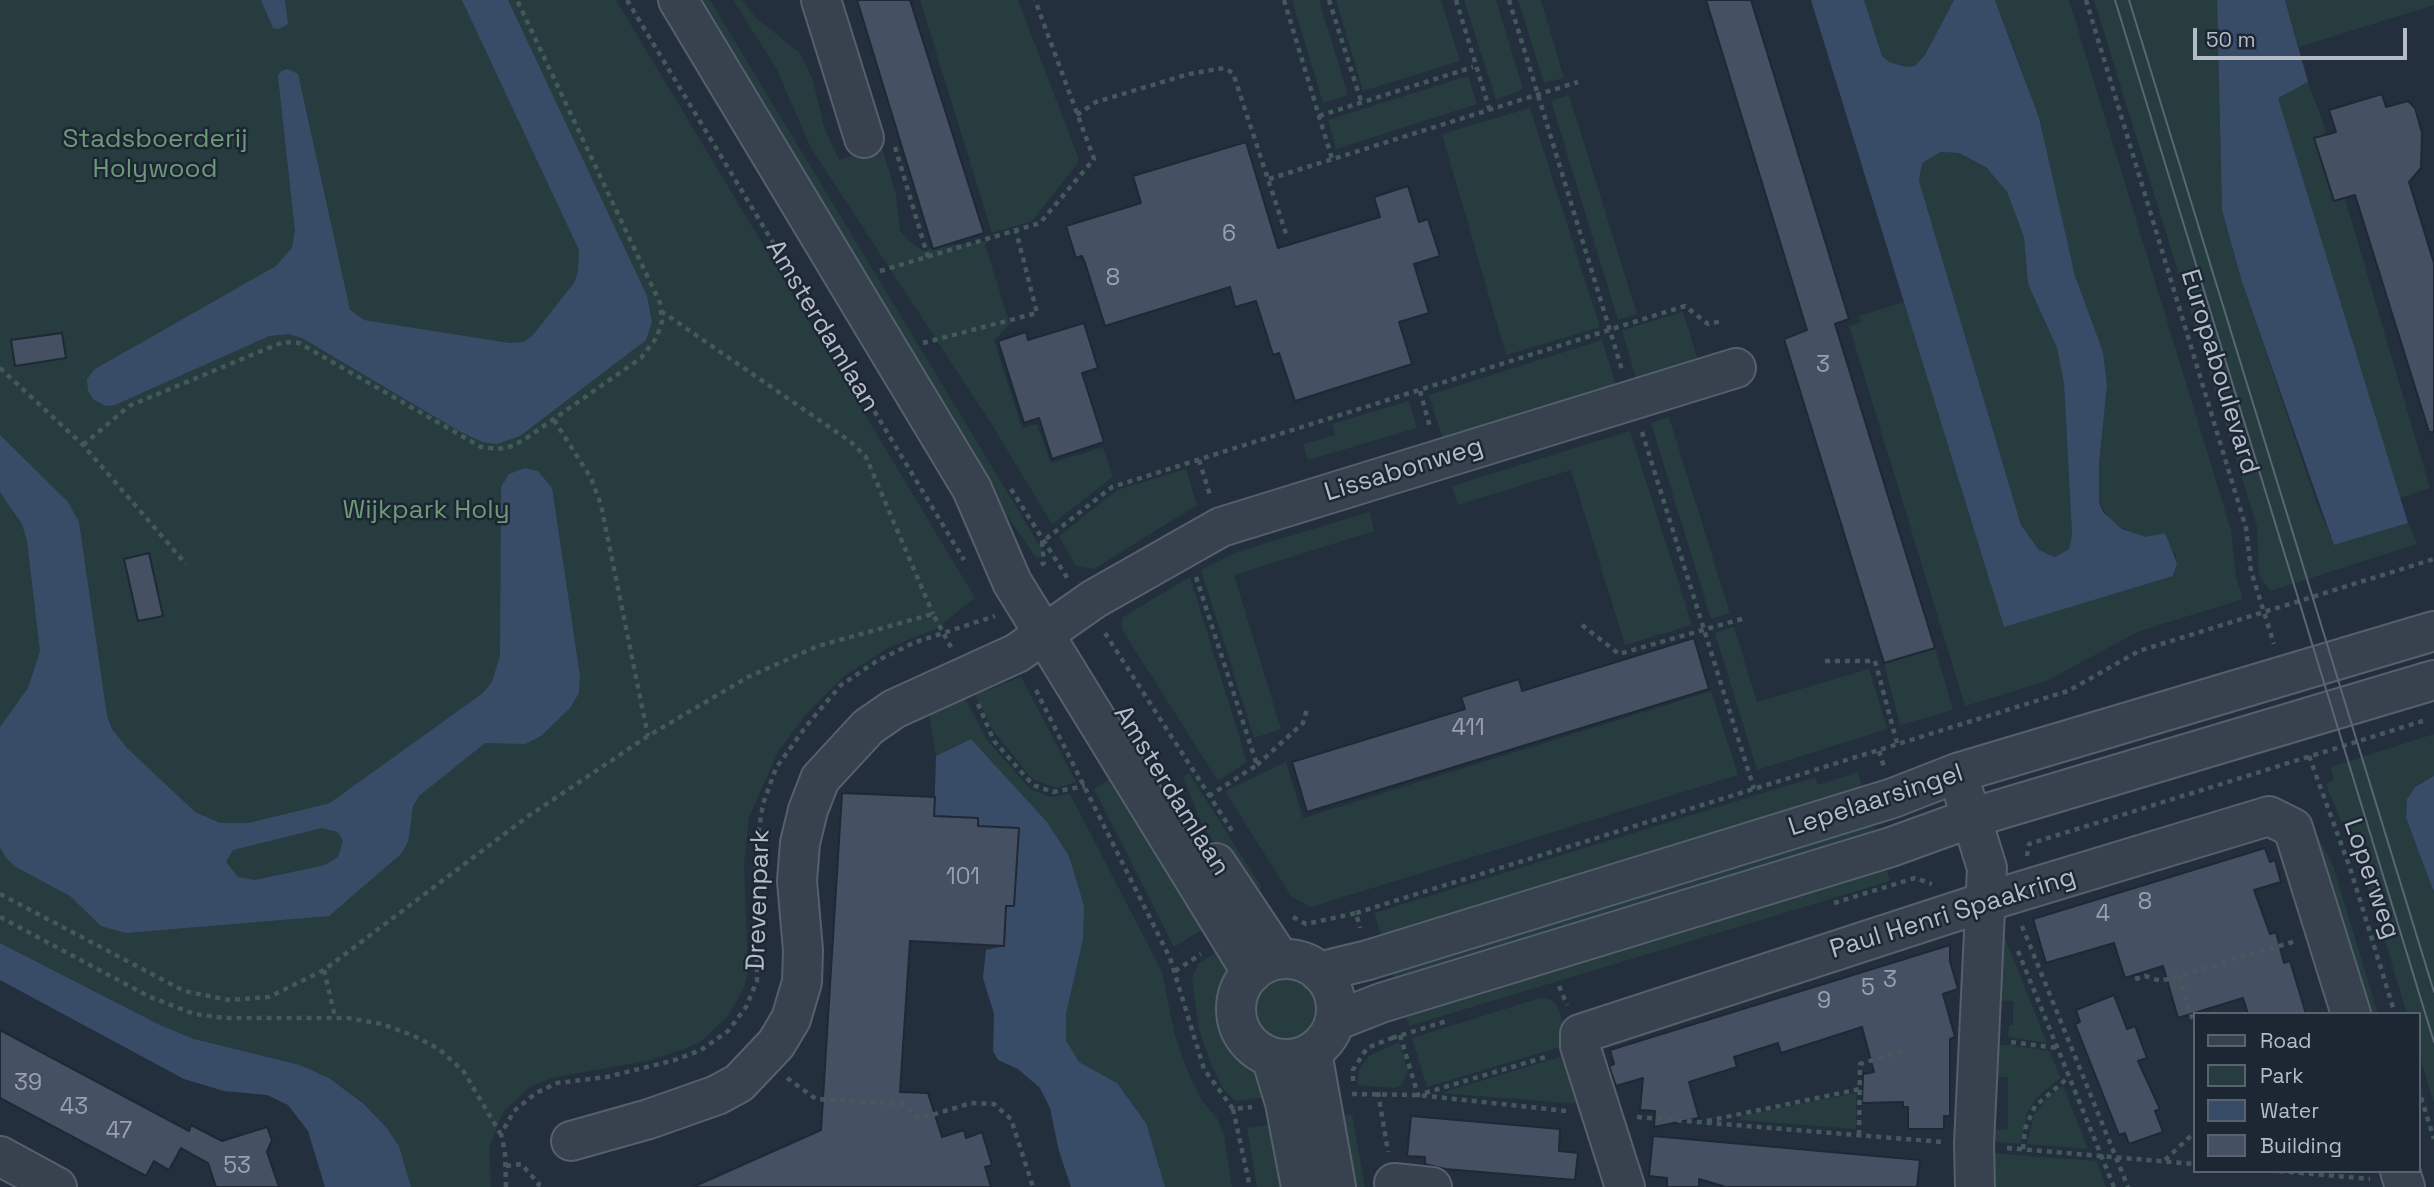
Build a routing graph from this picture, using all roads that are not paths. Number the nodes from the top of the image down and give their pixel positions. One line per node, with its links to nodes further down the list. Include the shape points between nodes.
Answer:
1 (678, 0): 5 (street, Amsterdamlaan, via 990,486 1014,581)
2 (821, 0): 3 (street)
3 (864, 138)
4 (1736, 368): 5 (street, Lissabonweg, via 1238,521 1196,539)
5 (1054, 628): 11 (street, Amsterdamlaan); 18 (street, Drevenpark, via 966,677 894,709 867,727 820,779 800,843 797,881 802,982 791,1019 764,1060 739,1083 717,1095)
6 (2434, 631): 8 (street, Lepelaarsingel)
7 (2434, 680): 9 (street, Lepelaarsingel)
8 (1957, 773): 9 (street); 12 (street, Lepelaarsingel, via 1886,800)
9 (1971, 818): 10 (street); 14 (street, Lepelaarsingel)
10 (1997, 899): 13 (street, Paul Henri Spaakring, via 2269,816 2293,828); 25 (street, Paul Henri Spaakring, via 1580,1034); 26 (street, via 1978,1039)
11 (1266, 966): 12 (street, via 1301,961); 16 (street, via 1238,995 1237,1020 1249,1043)
12 (1319, 972): 14 (street, via 1334,994)
13 (2350, 1012)
14 (1335, 1021): 15 (street, via 1327,1039)
15 (1312, 1052): 16 (street, via 1292,1059); 17 (street)
16 (1271, 1057): 17 (street)
17 (1319, 1098): 22 (street); 23 (street)
18 (571, 1140)
19 (0, 1156): 21 (street)
20 (1394, 1183): 24 (street)
21 (57, 1187)
22 (1301, 1187)
23 (1336, 1187)
24 (1432, 1187)
25 (1625, 1187)
26 (1975, 1187)

